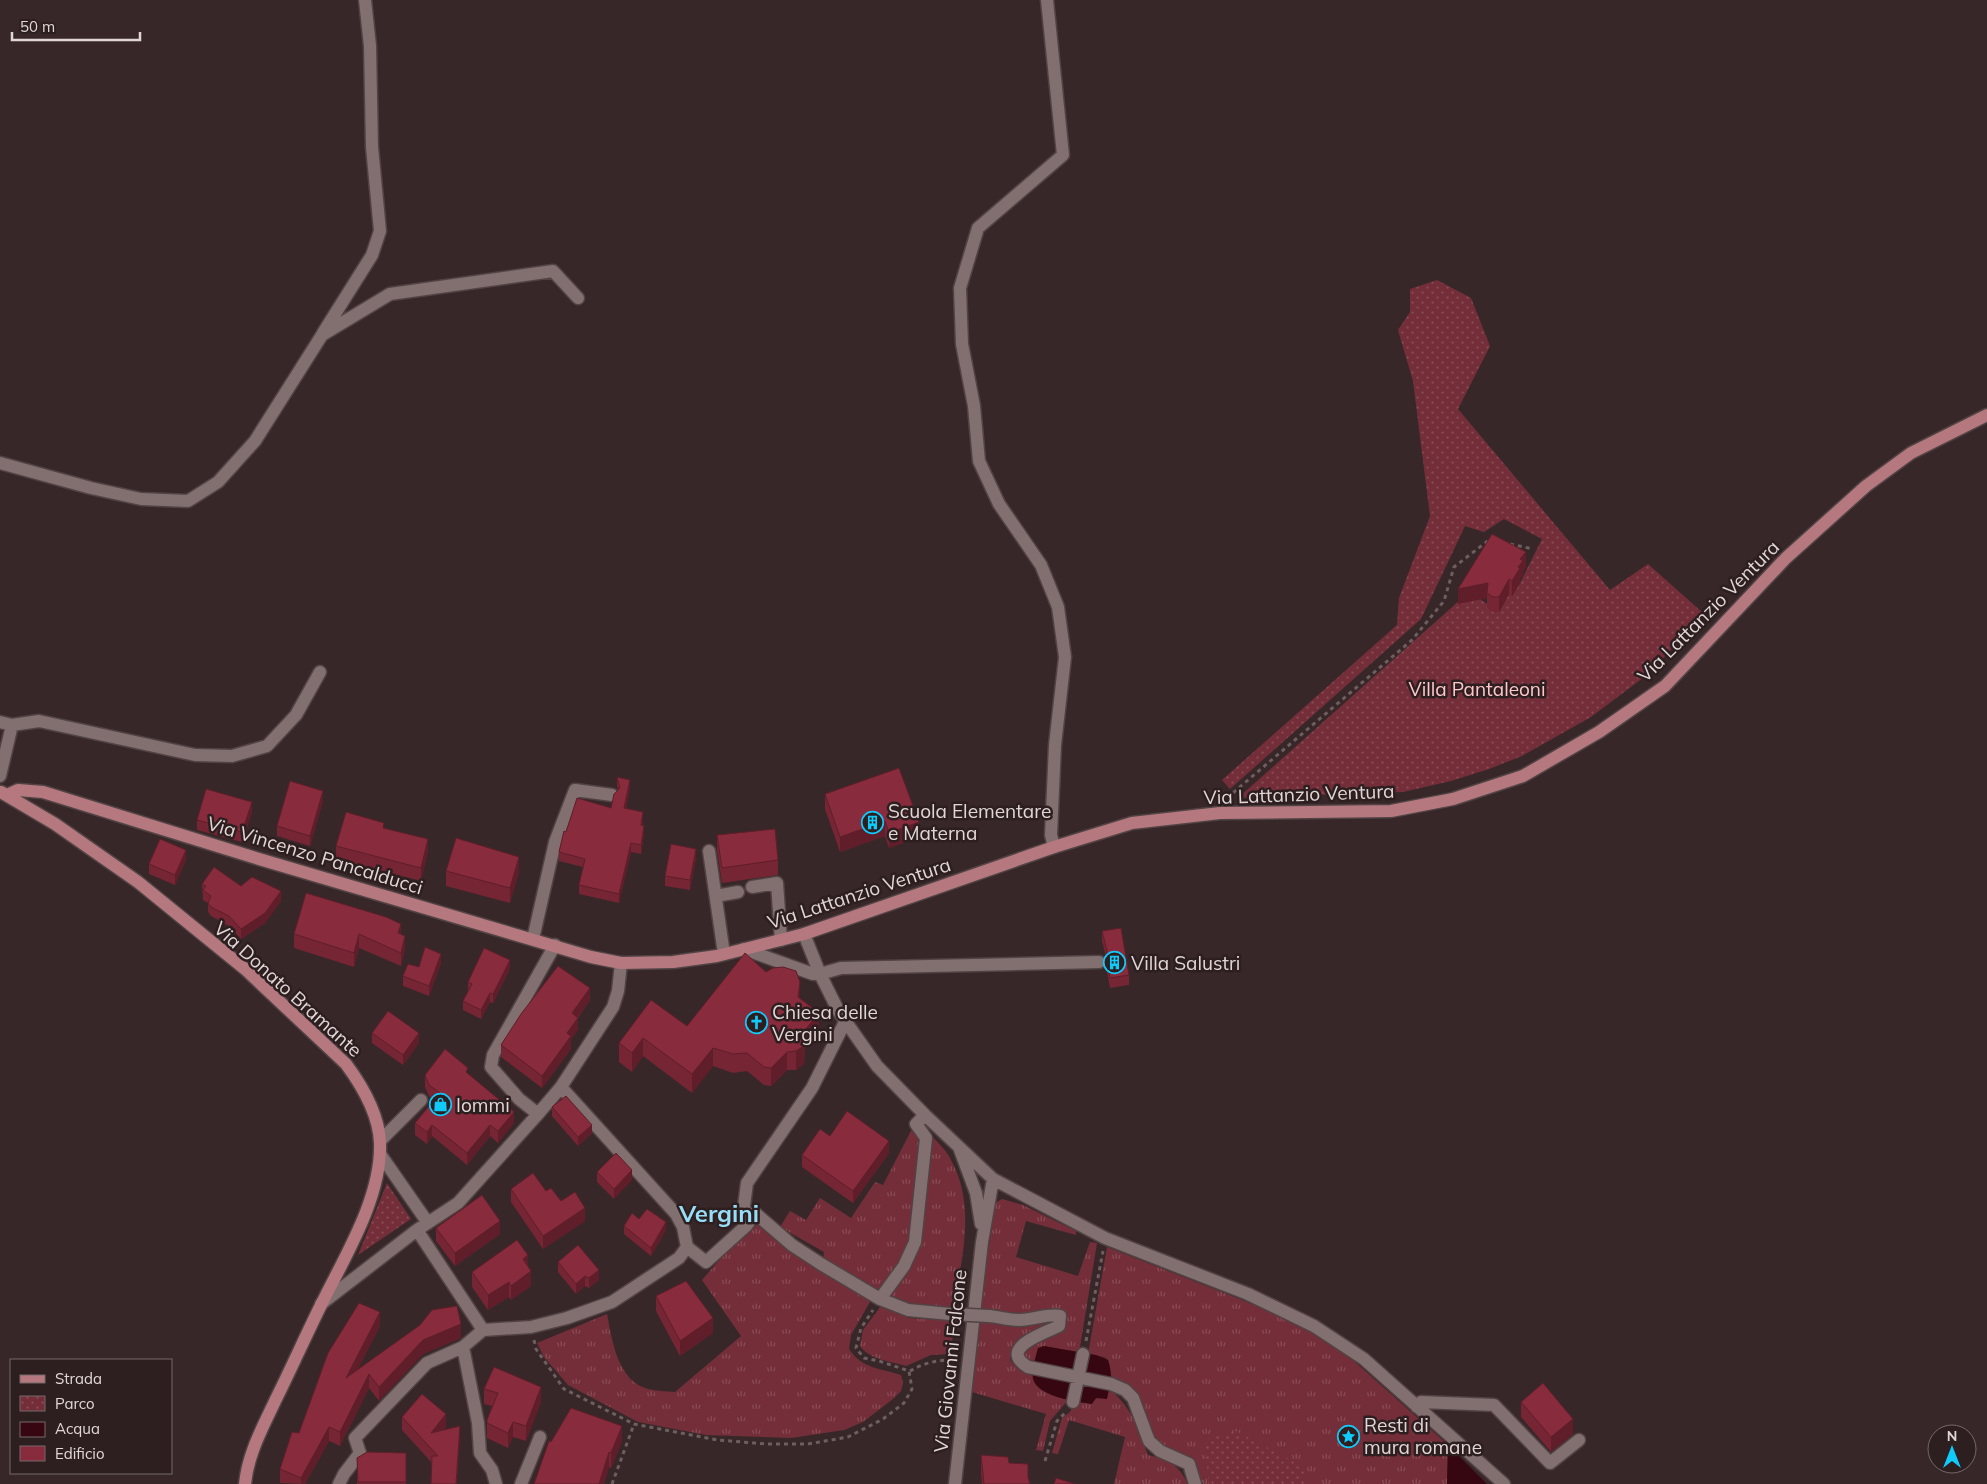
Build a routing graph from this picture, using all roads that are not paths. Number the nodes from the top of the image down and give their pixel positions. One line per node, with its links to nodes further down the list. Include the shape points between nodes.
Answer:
1 (365, 0): 4 (street, via 370,46 372,147 380,231 372,255)
2 (1047, 0): 12 (street, via 1062,155 978,228 960,288 962,344 974,406 979,461 1000,504 1041,565 1058,607 1065,657 1055,745 1051,835)
3 (578, 298): 4 (street, via 553,271 400,292 390,294)
4 (322, 335): 6 (street, via 255,441 218,482 188,501 141,500)
5 (1987, 415): 12 (main road, Via Lattanzio Ventura, via 1911,453 1866,486 1786,558 1665,686 1599,732 1523,776 1453,799 1391,811 1220,813 1132,824)
6 (0, 463)
7 (320, 672): 8 (street, via 296,715 267,746 232,756 195,755 38,721)
8 (6, 724): 9 (street)
9 (0, 776)
10 (3, 794): 18 (main road, Via Vincenzo Pancalducci, via 18,790 43,792); 32 (main road, Via Donato Bramante, via 56,824 131,877 245,969 306,1025 346,1064 359,1082 375,1116)
11 (612, 795): 18 (street, via 574,790 554,842)
12 (1054, 847): 17 (main road, Via Lattanzio Ventura)
13 (709, 851): 16 (street)
14 (752, 887): 19 (street, via 777,883)
15 (738, 892): 16 (street)
16 (716, 896): 22 (street)
17 (804, 934): 19 (main road, Via Lattanzio Ventura); 25 (street)
18 (533, 939): 20 (main road, Via Vincenzo Pancalducci)
19 (780, 940): 21 (main road, Via Lattanzio Ventura)
20 (554, 945): 24 (main road, Via Vincenzo Pancalducci); 29 (street, via 493,1055 491,1067 519,1099)
21 (744, 949): 22 (main road, Via Lattanzio Ventura); 25 (street, via 805,972)
22 (724, 954): 24 (main road, Via Lattanzio Ventura, via 673,962)
23 (1099, 962): 25 (street, via 841,968)
24 (621, 963): 27 (street, via 613,1007)
25 (820, 974): 26 (street)
26 (845, 1022): 30 (street, via 877,1066); 34 (street, via 812,1088 747,1183 744,1206)
27 (561, 1087): 29 (street); 37 (street, via 676,1214 683,1227)
28 (421, 1100): 32 (street)
29 (538, 1114): 35 (street, via 458,1203)
30 (925, 1115): 31 (street); 38 (street, via 916,1124 926,1138 914,1242 904,1266)
31 (959, 1147): 33 (street); 36 (street, Via Giovanni Falcone, via 976,1193)
32 (380, 1148): 35 (street); 39 (main road, Via Donato Bramante, via 374,1188)
33 (993, 1178): 36 (street, Via Giovanni Falcone); 45 (street, via 1105,1238 1248,1294 1314,1326 1364,1359)
34 (747, 1224): 37 (street, via 706,1262); 38 (street, via 755,1213 792,1245)
35 (423, 1227): 39 (street); 40 (street)
36 (982, 1242): 52 (street, Via Giovanni Falcone)
37 (686, 1247): 40 (street, via 680,1258 612,1302 531,1327)
38 (880, 1299): 43 (street, bridge, via 908,1310 1019,1320 1055,1314 1060,1316 1060,1326 1020,1347 1020,1359 1028,1367)
39 (321, 1304): 48 (main road, Via Donato Bramante, via 260,1430 246,1466)
40 (483, 1330): 41 (street)
41 (463, 1347): 49 (street, via 427,1363 355,1438 360,1453); 50 (street, via 478,1423 480,1453 492,1470)
42 (1083, 1354): 43 (street)
43 (1078, 1377): 44 (street); 53 (street, via 1125,1390 1133,1398 1149,1441 1160,1451 1189,1464)
44 (1073, 1402)
45 (1416, 1407): 47 (street, via 1421,1402 1494,1405 1550,1463); 54 (street)
46 (540, 1437): 51 (street)
47 (1579, 1440)
48 (245, 1484)
49 (340, 1484)
50 (496, 1484)
51 (521, 1484)
52 (955, 1484)
53 (1195, 1484)
54 (1504, 1484)

